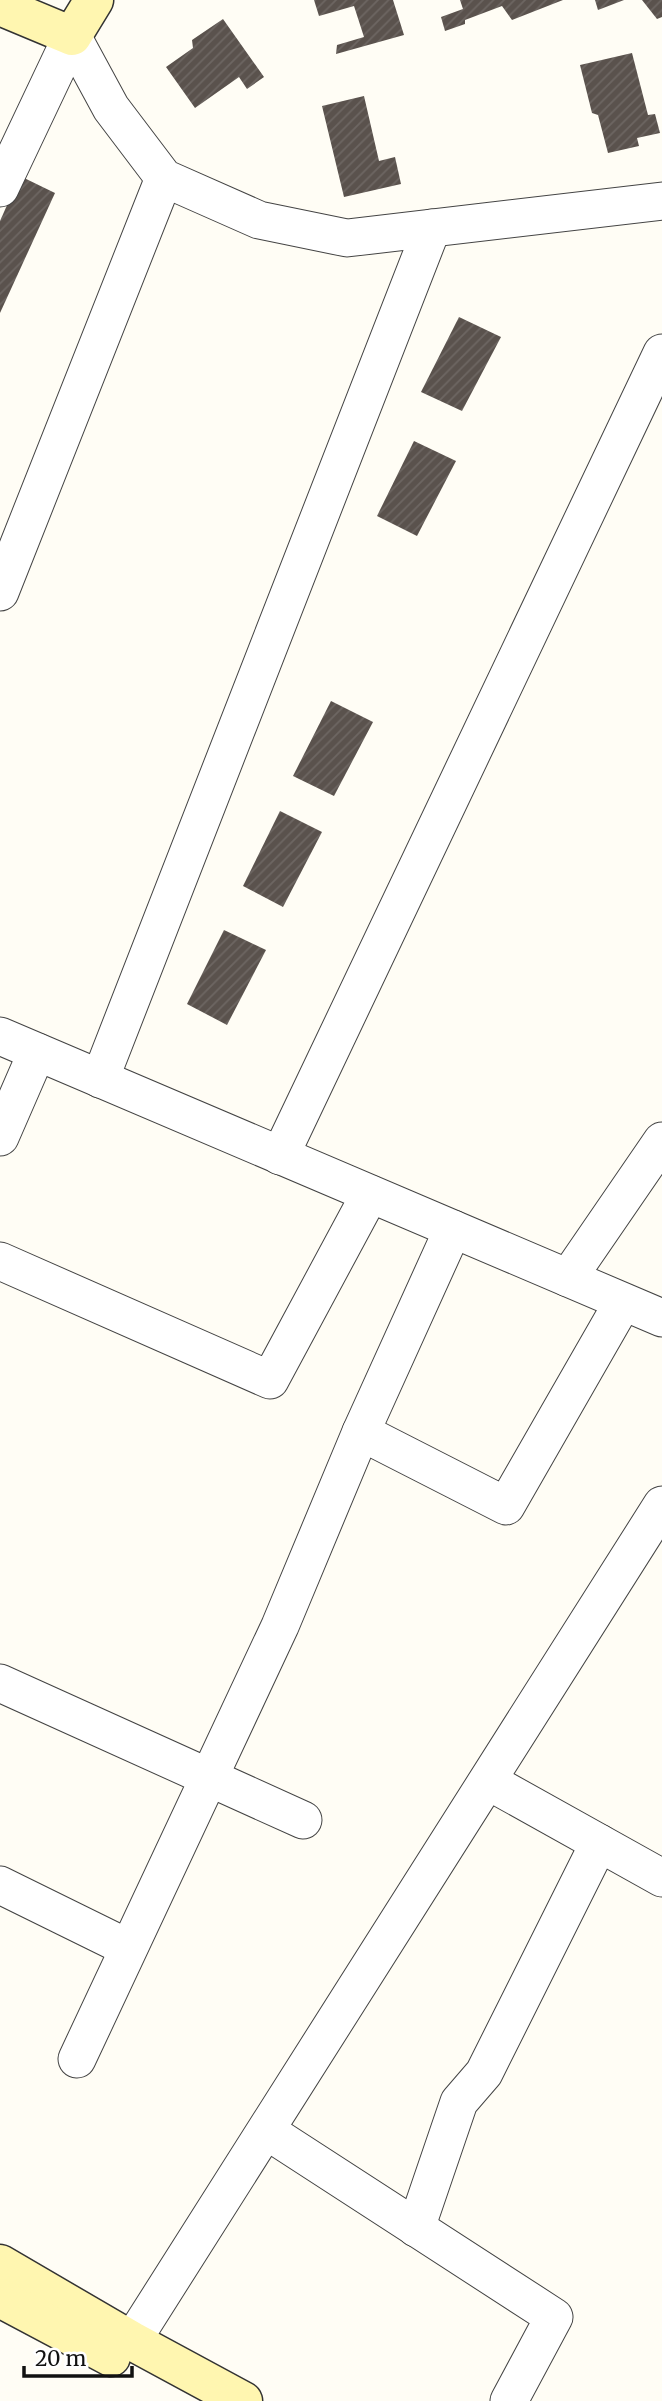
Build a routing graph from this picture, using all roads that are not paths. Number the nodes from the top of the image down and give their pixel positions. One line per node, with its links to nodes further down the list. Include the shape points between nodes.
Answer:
1 (94, 0): 3 (street)
2 (0, 6): 3 (street)
3 (72, 36): 4 (street, via 111,108); 5 (street)
4 (164, 178): 7 (street, via 259,220 346,238); 9 (street)
5 (0, 188)
6 (662, 201): 7 (street)
7 (432, 228): 12 (street)
8 (662, 353): 15 (street)
9 (0, 592)
10 (0, 1036): 11 (street)
11 (37, 1052): 12 (street); 13 (street)
12 (100, 1079): 15 (street)
13 (0, 1137)
14 (662, 1141): 19 (street)
15 (280, 1156): 16 (street)
16 (370, 1194): 17 (street); 18 (street, via 270,1380)
17 (453, 1229): 19 (street); 22 (street)
18 (0, 1261)
19 (568, 1278): 20 (street)
20 (623, 1302): 21 (street); 22 (street, via 506,1506)
21 (662, 1318)
22 (361, 1432): 25 (street, via 280,1626)
23 (662, 1505): 26 (street)
24 (0, 1683): 25 (street)
25 (208, 1777): 27 (street); 31 (street)
26 (488, 1781): 28 (street); 33 (street)
27 (303, 1820)
28 (599, 1843): 29 (street); 34 (street, via 484,2073 459,2102)
29 (662, 1878)
30 (0, 1885): 31 (street)
31 (128, 1948): 32 (street)
32 (77, 2059)
33 (267, 2131): 34 (street); 37 (street)
34 (416, 2228): 40 (street, via 554,2317)
35 (0, 2264): 37 (street)
36 (0, 2298): 38 (street)
37 (132, 2341): 39 (street)
38 (193, 2401)
39 (243, 2401)
40 (509, 2401)

